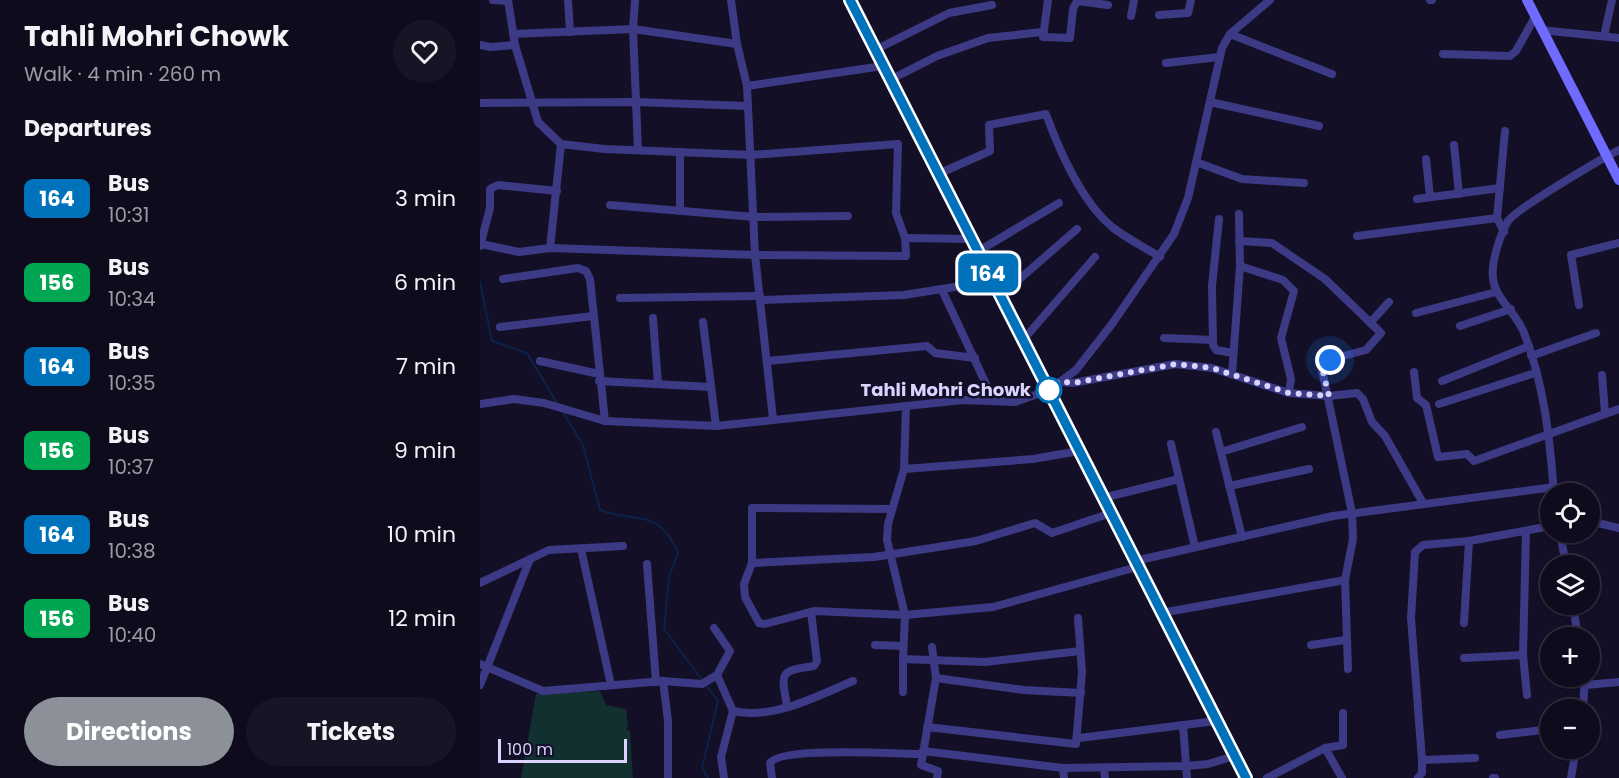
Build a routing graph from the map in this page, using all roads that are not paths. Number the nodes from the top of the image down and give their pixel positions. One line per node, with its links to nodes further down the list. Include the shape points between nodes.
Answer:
1 (493, 0): 2 (street)
2 (508, 0): 23 (street)
3 (568, 0): 21 (street)
4 (635, 0): 19 (street)
5 (731, 0): 27 (street)
6 (850, 0): 30 (street)
7 (1048, 0): 22 (street)
8 (1134, 0): 17 (street)
9 (1191, 0): 16 (street, via 1188,13)
10 (1270, 0): 24 (street)
11 (1527, 0): 18 (main road)
12 (1612, 0): 25 (street)
13 (970, 4): 14 (street); 30 (street)
14 (992, 5)
15 (1108, 5): 22 (street, via 1077,1 1069,39 1049,39)
16 (1159, 15)
17 (1131, 16)
18 (1534, 17): 20 (main road); 31 (street, via 1510,56)
19 (633, 29): 21 (street); 27 (street); 38 (street)
20 (1541, 30): 25 (street); 51 (main road)
21 (570, 32): 23 (street)
22 (1042, 32): 36 (street, via 988,38 937,56)
23 (513, 34): 29 (street)
24 (1230, 34): 32 (street); 35 (street)
25 (1604, 36): 26 (street)
26 (1619, 38)
27 (737, 44): 37 (street)
28 (480, 45): 29 (street)
29 (515, 45): 41 (street)
30 (875, 50): 34 (street)
31 (1443, 54)
32 (1219, 57): 33 (street); 39 (street)
33 (1166, 63)
34 (883, 66): 36 (street); 37 (street)
35 (1332, 74)
36 (890, 80): 54 (street)
37 (747, 86): 42 (street)
38 (636, 102): 41 (street); 42 (street); 47 (street)
39 (1210, 102): 43 (street); 53 (street)
40 (480, 103): 41 (street)
41 (532, 104): 45 (street, via 538,122)
42 (748, 106): 50 (street)
43 (1318, 126)
44 (1505, 131): 57 (street)
45 (561, 144): 47 (street); 58 (street)
46 (1454, 145): 59 (street)
47 (638, 150): 49 (street)
48 (1619, 150): 51 (street)
49 (680, 152): 50 (street); 64 (street)
50 (751, 155): 67 (street); 73 (street, via 898,144 896,213)
51 (1607, 156): 55 (main road); 71 (street, via 1509,219)
52 (1426, 159): 60 (street)
53 (1196, 162): 56 (street, via 1242,179); 82 (street, via 1188,198)
54 (938, 174): 74 (street); 82 (street, via 990,151 989,125 1046,114 1090,206 1114,229)
55 (1619, 180)
56 (1304, 183)
57 (1500, 188): 59 (street); 68 (street)
58 (557, 191): 77 (street, via 498,185 490,189); 78 (street)
59 (1459, 194): 60 (street)
60 (1430, 197): 61 (street)
61 (1417, 199)
62 (1059, 203): 79 (street)
63 (610, 206): 64 (street)
64 (680, 211): 67 (street)
65 (1239, 214): 75 (street)
66 (848, 216): 67 (street)
67 (755, 217): 80 (street)
68 (1497, 218): 71 (street); 72 (street)
69 (1219, 219): 104 (street, via 1212,286)
70 (1077, 229): 88 (street)
71 (1504, 232): 87 (street, via 1494,265)
72 (1357, 236)
73 (905, 238): 74 (street); 80 (street, via 906,256)
74 (971, 239): 79 (street)
75 (1239, 240): 83 (street); 98 (street, via 1264,242 1325,279)
76 (1619, 243): 92 (street, via 1571,255)
77 (481, 246): 78 (street, via 519,252)
78 (550, 248): 80 (street)
79 (977, 252): 85 (street)
80 (755, 255): 90 (street)
81 (1095, 257): 103 (street)
82 (1160, 257): 116 (street, via 1076,369)
83 (1240, 266): 106 (street); 121 (street, via 1283,280 1293,288 1281,338 1291,379)
84 (503, 279): 95 (street, via 578,268 586,271)
85 (992, 280): 86 (street); 88 (street)
86 (942, 290): 90 (street, via 904,295); 108 (street)
87 (1496, 292): 93 (street); 94 (street)
88 (1000, 296): 103 (street)
89 (620, 298): 90 (street)
90 (760, 298): 110 (street)
91 (1389, 302): 98 (street)
92 (1580, 305)
93 (1511, 309): 99 (street); 105 (street)
94 (1416, 313)
95 (592, 316): 100 (street); 115 (street)
96 (653, 318): 118 (street)
97 (702, 322): 119 (street)
98 (1370, 323): 122 (street, via 1381,333 1366,350 1321,364)
99 (1460, 326)
100 (500, 327)
101 (1596, 333): 107 (street)
102 (1164, 338): 104 (street)
103 (1023, 339): 120 (street)
104 (1213, 340): 106 (street, via 1216,350)
105 (1529, 346): 107 (street); 117 (street)
106 (1233, 353): 113 (street)
107 (1531, 356): 112 (street)
108 (975, 358): 110 (street, via 935,353 927,346); 123 (street)
109 (540, 361): 115 (street)
110 (767, 361): 129 (street)
111 (1414, 372): 134 (street, via 1417,398 1426,405 1438,457 1467,454 1474,461)
112 (1535, 373): 125 (street); 134 (street)
113 (1232, 374): 116 (street, via 1176,364 1073,383); 121 (street)
114 (1602, 375): 128 (street)
115 (599, 378): 118 (street); 130 (street)
116 (1059, 381): 120 (street)
117 (1442, 381)
118 (658, 384): 119 (street)
119 (711, 387): 131 (street)
120 (1049, 390): 123 (street, via 1015,402); 136 (street)
121 (1289, 393): 122 (street)
122 (1329, 396): 145 (street, via 1357,393 1363,399 1372,422); 148 (street)
123 (994, 401): 126 (street)
124 (480, 404): 130 (street, via 514,399 544,403)
125 (1439, 404)
126 (906, 406): 129 (street); 138 (street)
127 (1619, 409): 128 (street)
128 (1605, 414): 134 (street)
129 (773, 419): 131 (street)
130 (605, 421): 131 (street)
131 (716, 426)
132 (1302, 427): 137 (street)
133 (1216, 432): 137 (street)
134 (1550, 435): 141 (street)
135 (1171, 444): 140 (street)
136 (1079, 451): 138 (street, via 1033,459); 144 (street)
137 (1221, 452): 142 (street)
138 (904, 469): 146 (street)
139 (1309, 469): 142 (street)
140 (1179, 479): 144 (street); 156 (street)
141 (1553, 483)
142 (1229, 486): 153 (street)
143 (1540, 491): 145 (street)
144 (1103, 498): 147 (street)
145 (1423, 503): 148 (street)
146 (891, 509): 158 (street); 160 (street, via 752,508)
147 (1111, 513): 158 (street, via 1052,533 1035,523 976,541); 162 (street)
148 (1352, 513): 153 (street); 163 (street, via 1353,539)
149 (1600, 523): 150 (street)
150 (1619, 528)
151 (1540, 529): 152 (street)
152 (1526, 532): 154 (street); 177 (street)
153 (1242, 537): 156 (street)
154 (1469, 541): 169 (street); 208 (street, via 1423,545 1415,552 1410,618)
155 (623, 546): 157 (street)
156 (1195, 547): 162 (street)
157 (581, 549): 159 (street, via 549,550); 190 (street)
158 (889, 554): 160 (street); 167 (street)
159 (530, 558): 164 (street); 181 (street)
160 (752, 563): 165 (street, via 744,584 745,597 759,623)
161 (647, 564): 185 (street)
162 (1136, 564): 166 (street); 167 (street, via 993,607)
163 (1345, 580): 166 (street); 171 (street)
164 (480, 583)
165 (811, 612): 167 (street); 194 (street, via 817,661 814,666 784,673)
166 (1161, 613): 197 (street)
167 (905, 615): 174 (street)
168 (1078, 618): 176 (street)
169 (1464, 623)
170 (714, 628): 183 (street, via 730,648)
171 (1345, 640): 173 (street); 182 (street)
172 (875, 645): 174 (street)
173 (1311, 645)
174 (903, 646): 179 (street)
175 (932, 647): 180 (street)
176 (1080, 651): 180 (street, via 985,662); 192 (street)
177 (1523, 655): 178 (street); 193 (street)
178 (1464, 658)
179 (903, 659): 180 (street); 191 (street)
180 (934, 660): 184 (street)
181 (483, 666): 189 (street); 190 (street, via 543,691)
182 (1347, 669)
183 (714, 677): 185 (street, via 702,684); 195 (street)
184 (936, 678): 192 (street); 199 (street)
185 (659, 681): 190 (street); 214 (street, via 668,720)
186 (853, 681): 194 (street, via 812,701)
187 (1600, 681): 188 (street)
188 (1619, 682)
189 (480, 685)
190 (611, 685)
191 (903, 692)
192 (1081, 693): 202 (street)
193 (1527, 695)
194 (787, 706): 195 (street, via 767,712)
195 (733, 711): 215 (street, via 721,757)
196 (1343, 713): 203 (street, via 1343,745)
197 (1216, 721): 198 (street); 205 (street)
198 (1183, 725): 202 (street); 209 (street)
199 (927, 727): 202 (street, via 1076,744); 204 (street)
200 (1540, 730): 201 (street)
201 (1500, 735)
202 (1078, 738)
203 (1325, 748): 223 (street); 224 (street)
204 (922, 753): 211 (street); 216 (street, via 826,751 777,757 770,763); 217 (street, via 921,765 938,771)
205 (1234, 756): 209 (street); 222 (street)
206 (1475, 758): 208 (street)
207 (1574, 759): 225 (street)
208 (1422, 760): 213 (street)
209 (1186, 766): 210 (street); 221 (street)
210 (1137, 767): 212 (street); 220 (street)
211 (1063, 768): 212 (street); 218 (street)
212 (1104, 768): 219 (street)
213 (1422, 776)
214 (668, 778)
215 (724, 778)
216 (772, 778)
217 (937, 778)
218 (1064, 778)
219 (1105, 778)
220 (1135, 778)
221 (1187, 778)
222 (1246, 778)
223 (1267, 778)
224 (1342, 778)
225 (1571, 778)

